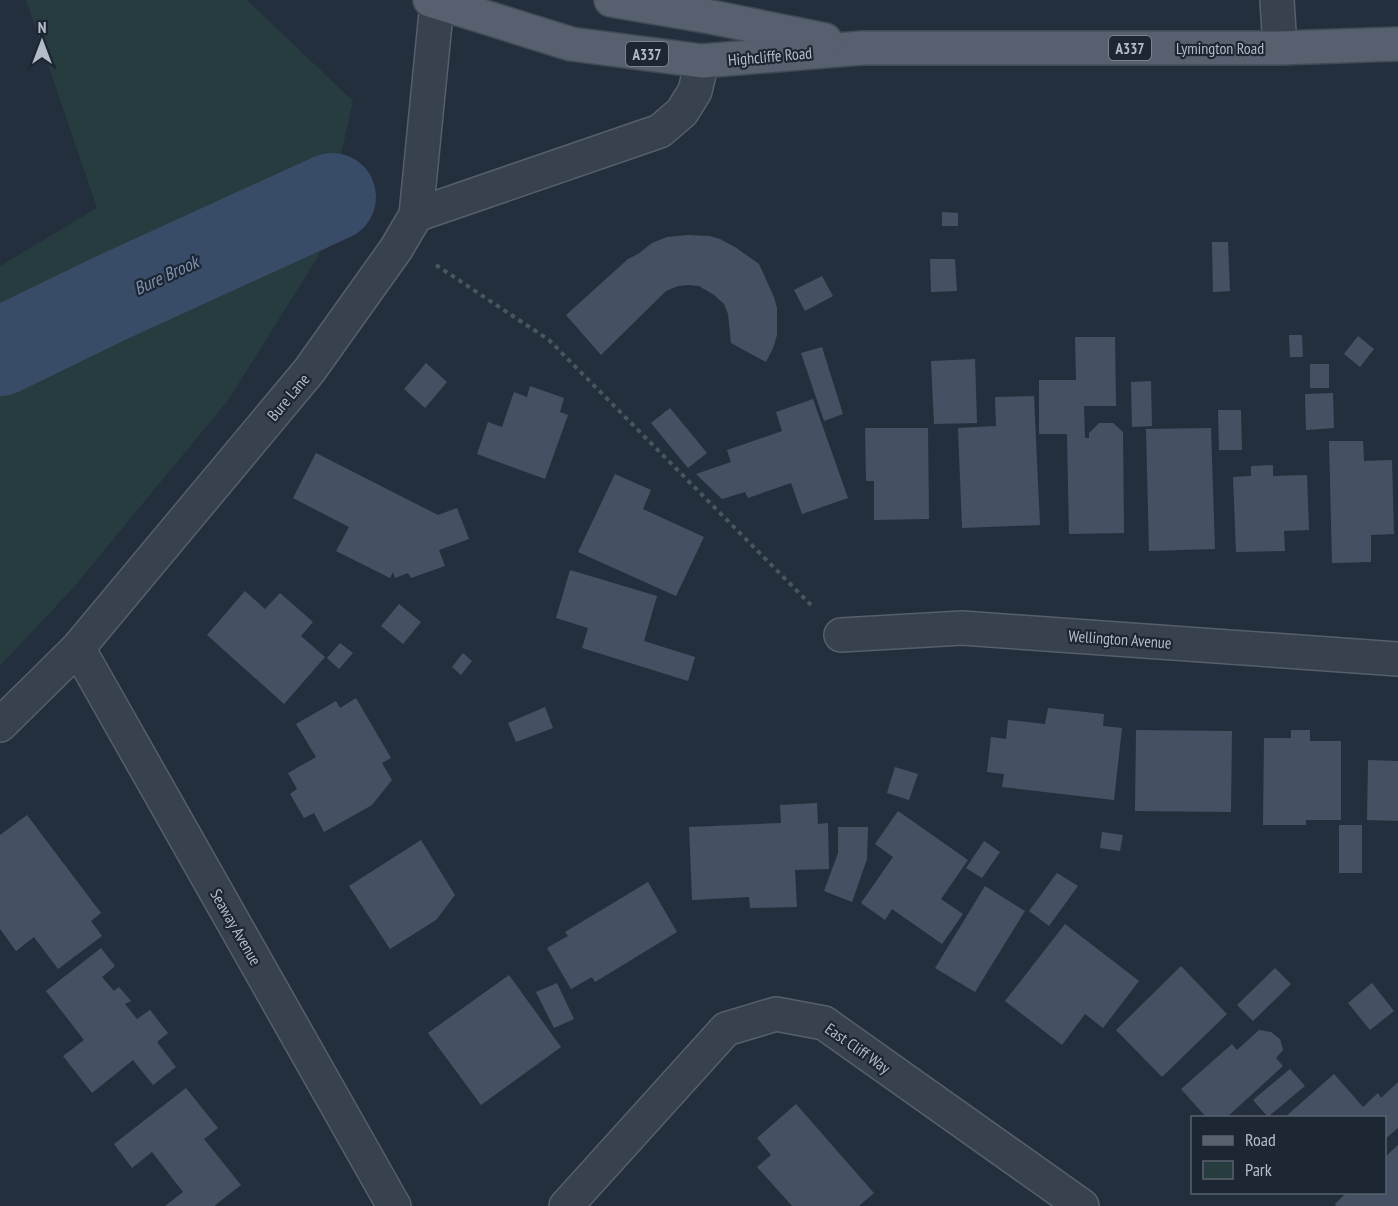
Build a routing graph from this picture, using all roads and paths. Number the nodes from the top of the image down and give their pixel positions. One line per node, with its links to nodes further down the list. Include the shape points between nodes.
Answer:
1 (611, 0): 4 (main road, Highcliffe Road / A337)
2 (1277, 0): 7 (street)
3 (435, 1): 8 (main road, Highcliffe Road / A337, via 571,44); 9 (street, Bure Lane)
4 (711, 17): 6 (main road, Highcliffe Road / A337); 8 (main road)
5 (1398, 44): 7 (main road, Lymington Road / A337)
6 (862, 48): 7 (main road, Lymington Road / A337); 8 (main road, Highcliffe Road / A337)
7 (1280, 48)
8 (702, 62): 9 (street, via 695,91 682,112 660,131)
9 (416, 215): 12 (street, Bure Lane, via 309,371)
10 (432, 262): 11 (path, via 549,340)
11 (841, 635): 13 (street, Wellington Avenue, via 962,628)
12 (78, 648): 14 (street, Bure Lane); 15 (street, Seaway Avenue)
13 (1398, 659)
14 (0, 725)
15 (394, 1206)
16 (566, 1206): 17 (street, East Cliff Way, via 726,1029 776,1014 824,1023)
17 (1082, 1206)

